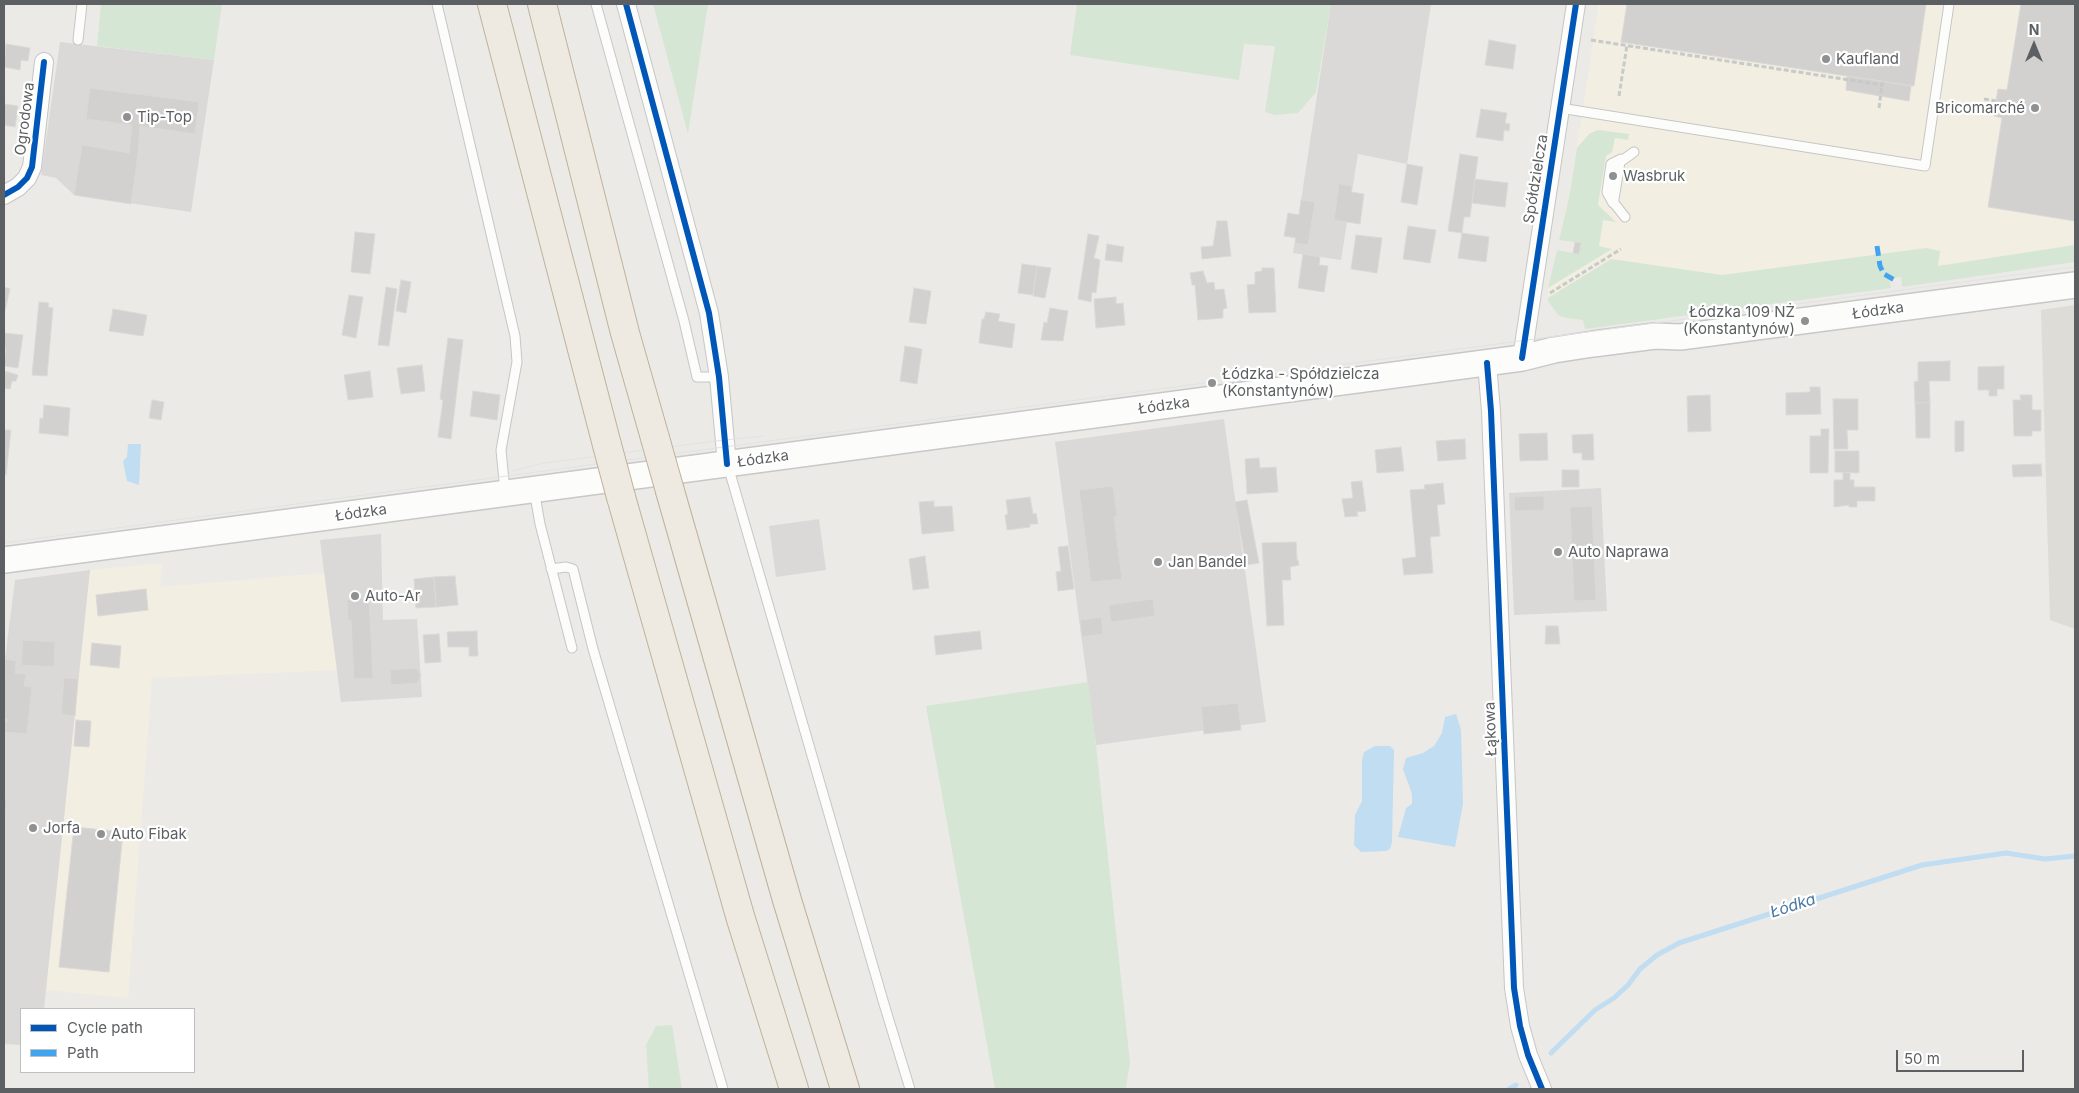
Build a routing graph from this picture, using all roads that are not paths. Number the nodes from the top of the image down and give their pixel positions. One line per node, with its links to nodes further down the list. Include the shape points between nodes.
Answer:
1 (82, 4): 9 (lane)
2 (437, 4): 21 (lane, via 515,336 517,362 501,450)
3 (492, 4): 26 (highway, bridge, via 621,497 740,916)
4 (542, 4): 27 (highway, bridge, via 625,333 787,900)
5 (596, 4): 18 (lane, via 697,377)
6 (626, 4): 18 (street, via 709,313)
7 (1576, 4): 11 (street, Spółdzielcza)
8 (1949, 4): 11 (lane, via 1925,166)
9 (78, 40)
10 (44, 62): 13 (street, Ogrodowa, via 32,167 18,188)
11 (1560, 108): 16 (street, Spółdzielcza)
12 (1634, 152): 14 (lane, via 1621,159 1614,203)
13 (4, 195)
14 (1625, 217)
15 (2075, 284): 16 (main road, Łódzka, via 1680,337 1658,346 1584,362 1558,364)
16 (1522, 358): 17 (main road, Łódzka)
17 (1487, 363): 19 (main road, Łódzka); 29 (street, Łąkowa, via 1514,988 1528,1055)
18 (719, 377): 19 (street)
19 (727, 464): 20 (main road, Łódzka); 28 (lane)
20 (534, 490): 21 (main road, Łódzka); 23 (lane)
21 (505, 493): 22 (main road, Łódzka)
22 (4, 560)
23 (551, 569): 24 (lane); 25 (lane, via 566,567 573,570 593,649)
24 (572, 648)
25 (723, 1089)
26 (794, 1089)
27 (845, 1089)
28 (910, 1089)
29 (1542, 1089)

